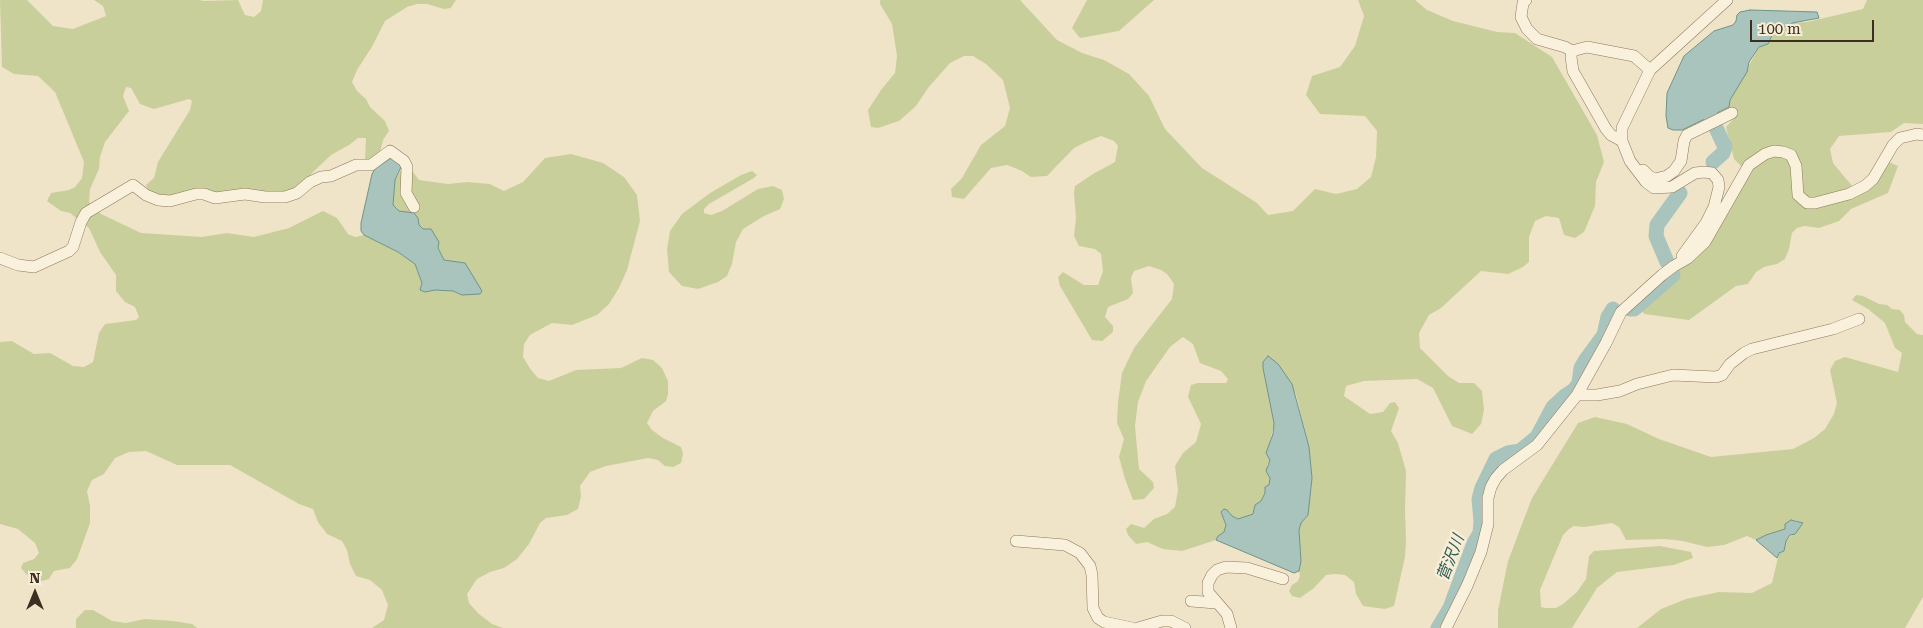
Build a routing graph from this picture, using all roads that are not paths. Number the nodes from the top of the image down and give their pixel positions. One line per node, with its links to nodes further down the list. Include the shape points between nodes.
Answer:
1 (1526, 0): 3 (street, via 1521,17 1527,29 1537,38)
2 (1727, 0): 4 (street)
3 (1572, 51): 4 (street, via 1587,47 1634,56); 7 (street, via 1573,71 1606,129)
4 (1650, 70): 7 (street, via 1622,128)
5 (1732, 114): 8 (street, via 1686,135 1681,162 1667,176 1655,179)
6 (1923, 135): 11 (street, via 1900,138 1874,178 1865,186 1815,204 1807,203 1798,195 1796,166 1791,156 1774,151 1765,154 1741,177 1705,242)
7 (1622, 141): 8 (street)
8 (1630, 161): 11 (street, via 1654,188 1672,187 1695,173 1712,173 1718,180 1717,197 1706,223)
9 (414, 207): 10 (street, via 406,193 407,167 404,161 390,152 371,165 356,166 321,177 285,197 245,194 216,198 196,194 170,201 158,200 133,184 86,214 69,251 34,267)
10 (0, 258)
11 (1674, 266): 13 (street, via 1621,312)
12 (1859, 319): 13 (street, via 1744,353 1716,377 1673,375 1620,391)
13 (1577, 395): 22 (street, via 1537,445 1503,470 1493,482 1481,552)
14 (1016, 541): 18 (street, via 1065,545 1080,553 1090,566 1093,608 1098,618)
15 (1283, 579): 17 (street, via 1247,568 1217,570 1207,587)
16 (1190, 601): 17 (street)
17 (1216, 603): 21 (street, via 1227,614)
18 (1132, 628)
19 (1138, 628): 20 (street, via 1162,621 1171,621)
20 (1185, 628)
21 (1230, 628)
22 (1446, 628)

